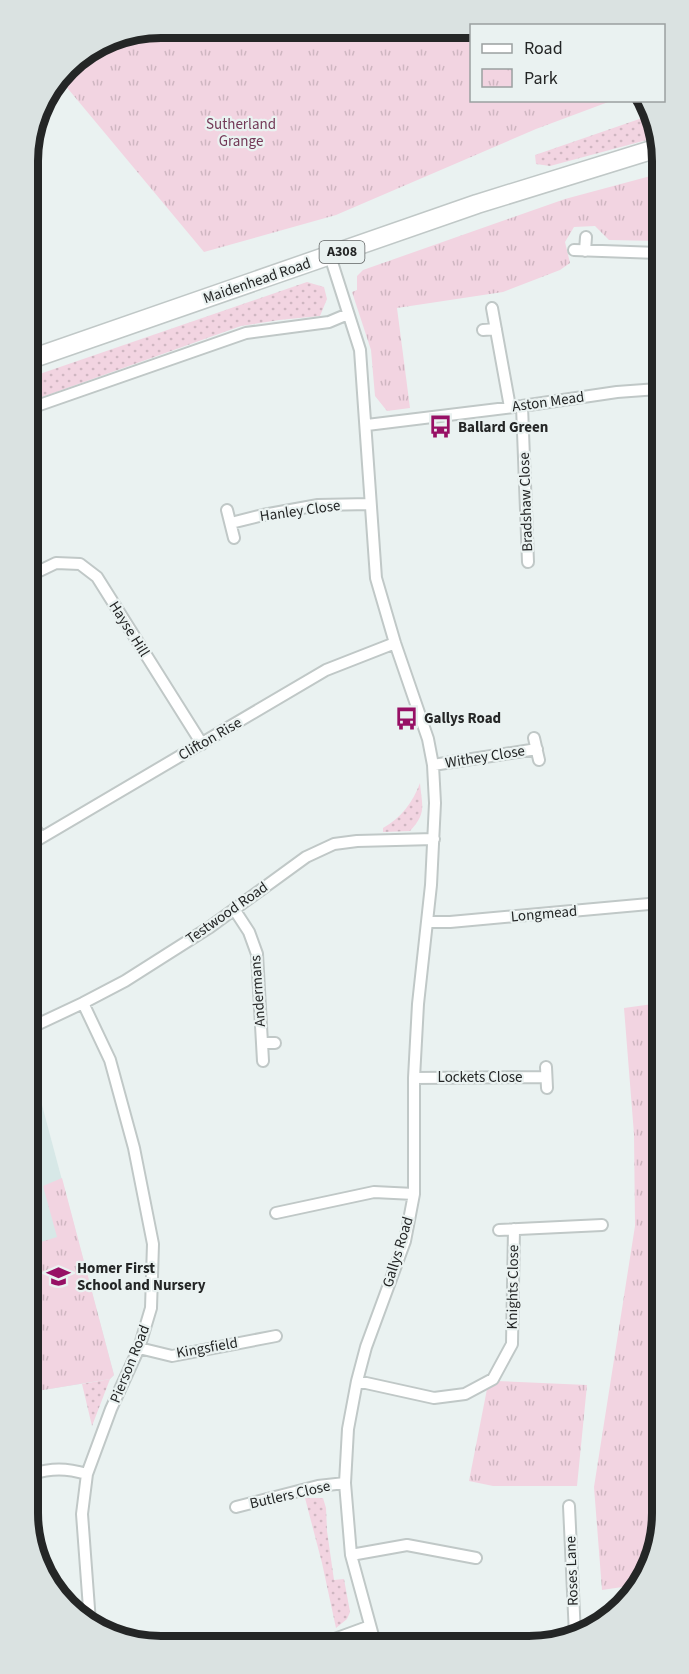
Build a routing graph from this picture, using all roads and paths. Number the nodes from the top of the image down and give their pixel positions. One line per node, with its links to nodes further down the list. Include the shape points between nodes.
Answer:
1 (651, 150): 4 (main road, Maidenhead Road / A308, via 484,202)
2 (586, 237): 3 (street, via 579,250)
3 (652, 253)
4 (330, 256): 6 (street, Gallys Road); 9 (main road, Maidenhead Road / A308)
5 (492, 308): 7 (street)
6 (348, 314): 11 (street, via 329,322 246,333); 14 (street, Gallys Road, via 360,350)
7 (496, 329): 8 (street); 13 (street)
8 (483, 330)
9 (38, 357)
10 (652, 389): 12 (street, Aston Mead)
11 (38, 406)
12 (522, 406): 13 (street, Aston Mead); 19 (street, Bradshaw Close)
13 (510, 407): 14 (street, Aston Mead)
14 (367, 425): 15 (street, Gallys Road)
15 (370, 504): 17 (street, Hanley Close, via 318,505); 21 (street, Gallys Road, via 376,578)
16 (227, 510): 17 (street)
17 (231, 523): 18 (street)
18 (234, 538)
19 (528, 561)
20 (38, 571): 22 (street, Hayse Hill, via 56,563 80,564 97,577)
21 (395, 643): 22 (street, Clifton Rise, via 326,670); 24 (street, Gallys Road)
22 (202, 744): 26 (street, Clifton Rise)
23 (538, 760): 24 (street, Withey Close, via 536,743)
24 (433, 765): 27 (street, Gallys Road)
25 (38, 833): 26 (street)
26 (41, 838): 28 (street, Clifton Rise)
27 (434, 839): 30 (street, Testwood Road, via 334,844 306,858); 31 (street, Gallys Road)
28 (38, 840)
29 (651, 904): 31 (street, Longmead)
30 (234, 909): 32 (street, Testwood Road, via 125,981); 35 (street, Andermans, via 257,954)
31 (427, 922): 38 (street, Gallys Road)
32 (83, 1003): 33 (street, Testwood Road); 45 (street, Pierson Road, via 110,1060 134,1148 153,1244 152,1308)
33 (38, 1024)
34 (275, 1042): 35 (street, Andermans)
35 (262, 1043): 36 (street, Andermans)
36 (263, 1061)
37 (546, 1077): 38 (street, Lockets Close)
38 (414, 1078): 39 (street, Gallys Road)
39 (414, 1194): 40 (street, via 374,1192); 46 (street, Gallys Road, via 405,1241)
40 (276, 1213)
41 (602, 1225): 42 (street, Knights Close, via 581,1230)
42 (514, 1229): 43 (street, Knights Close); 46 (street, Knights Close, via 512,1344 493,1379 465,1394 434,1398)
43 (499, 1230)
44 (276, 1336): 45 (street, Kingsfield, via 172,1356)
45 (139, 1348): 48 (street, Pierson Road)
46 (357, 1381): 49 (street, Gallys Road, via 348,1428)
47 (38, 1472): 48 (street, via 67,1469)
48 (87, 1474): 54 (street, Pierson Road, via 81,1514)
49 (345, 1483): 51 (street, Butlers Close); 52 (street, Gallys Road)
50 (569, 1506): 56 (street, Roses Lane)
51 (236, 1507)
52 (351, 1555): 53 (street, via 406,1545); 55 (street, Gallys Road)
53 (475, 1558)
54 (89, 1614)
55 (370, 1626): 57 (street); 58 (street, Gallys Road)
56 (574, 1628)
57 (343, 1636)
58 (373, 1636)

